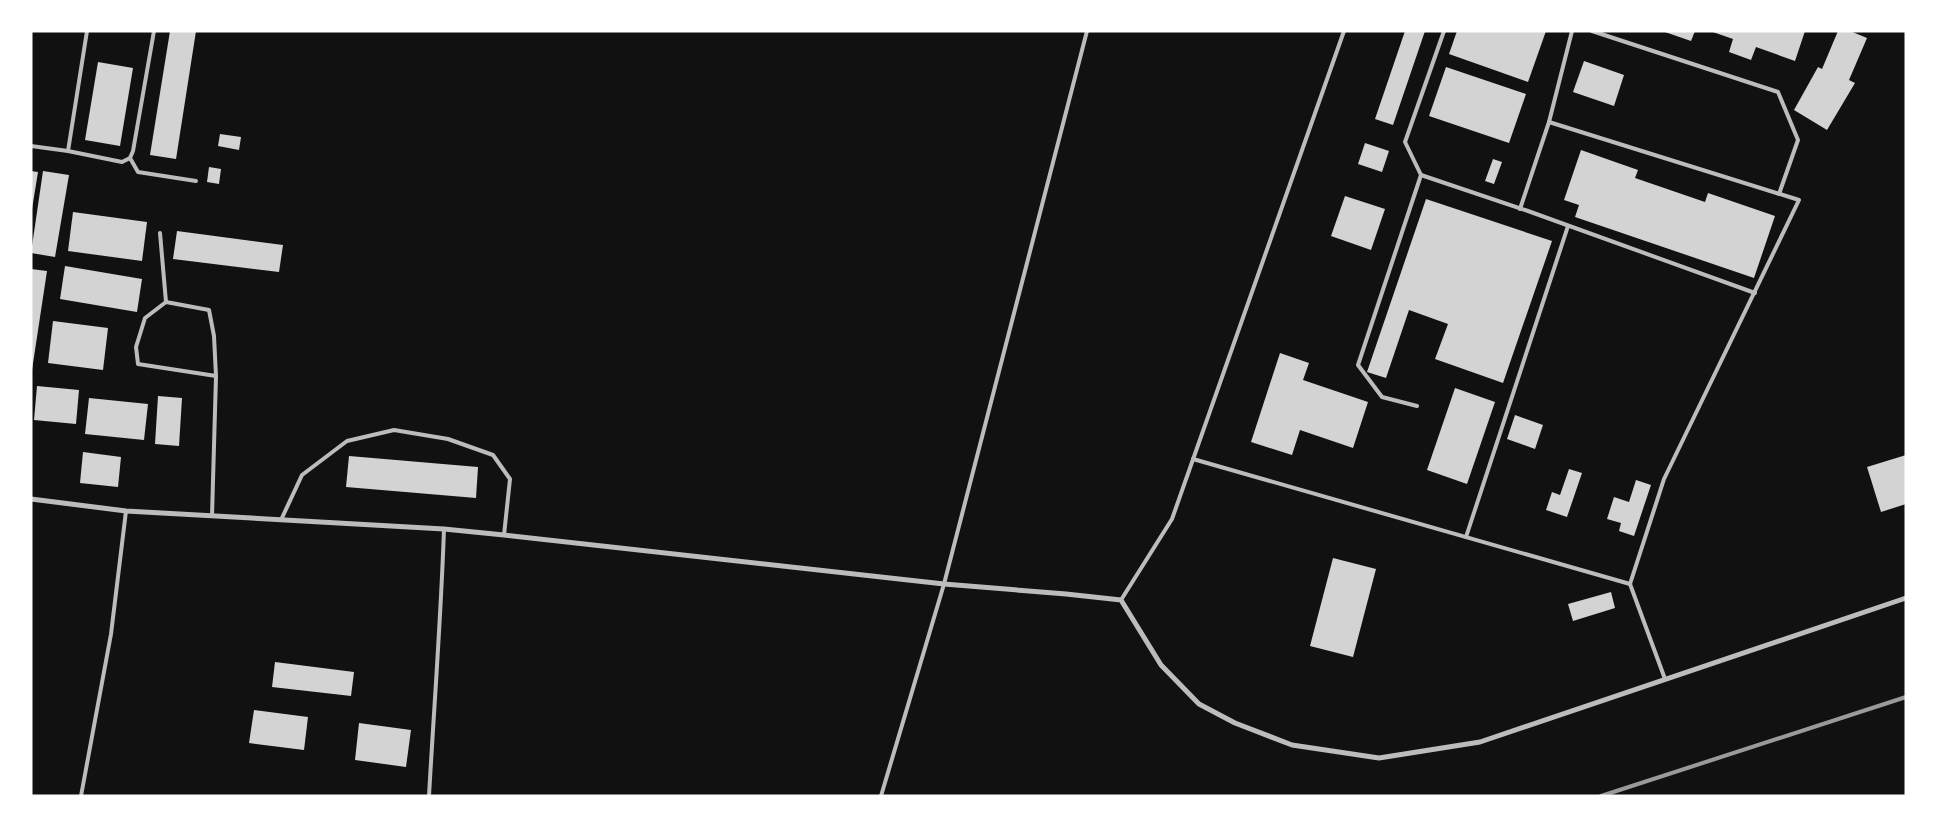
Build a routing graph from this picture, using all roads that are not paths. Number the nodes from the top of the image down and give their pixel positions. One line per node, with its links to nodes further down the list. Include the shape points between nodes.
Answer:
1 (87, 31): 10 (lane)
2 (154, 31): 11 (lane, via 134,151)
3 (1086, 31): 30 (lane)
4 (1344, 31): 22 (lane)
5 (1444, 31): 12 (lane, via 1405,142)
6 (1572, 31): 8 (lane)
7 (1592, 31): 14 (lane, via 1778,92 1798,140)
8 (1548, 122): 14 (lane); 15 (lane)
9 (31, 146): 10 (lane)
10 (68, 151): 11 (lane, via 122,162)
11 (130, 158): 13 (lane, via 138,172)
12 (1421, 175): 15 (lane); 21 (lane, via 1358,365 1382,397)
13 (196, 181)
14 (1780, 194): 18 (lane, via 1799,200)
15 (1520, 208): 16 (lane)
16 (1568, 226): 18 (lane); 29 (lane)
17 (160, 234): 19 (lane)
18 (1754, 293): 31 (lane, via 1664,479)
19 (166, 302): 20 (lane, via 209,310); 20 (lane, via 145,318 136,348 138,364)
20 (216, 376): 25 (lane)
21 (1418, 406)
22 (1193, 459): 29 (lane); 33 (lane, via 1172,519)
23 (31, 499): 24 (street)
24 (126, 511): 25 (street); 35 (lane, via 110,634)
25 (212, 516): 26 (street)
26 (281, 520): 27 (street); 28 (lane, via 302,475 347,441 394,430 448,439 493,455 510,478)
27 (444, 529): 28 (street); 36 (lane)
28 (504, 535): 30 (street)
29 (1466, 537): 31 (lane)
30 (944, 584): 33 (street); 37 (lane)
31 (1630, 584): 34 (lane)
32 (1906, 598): 34 (street)
33 (1121, 600): 34 (street, via 1161,665 1199,704 1235,723 1292,745 1379,758 1480,742)
34 (1665, 680)
35 (81, 796)
36 (429, 796)
37 (881, 796)

